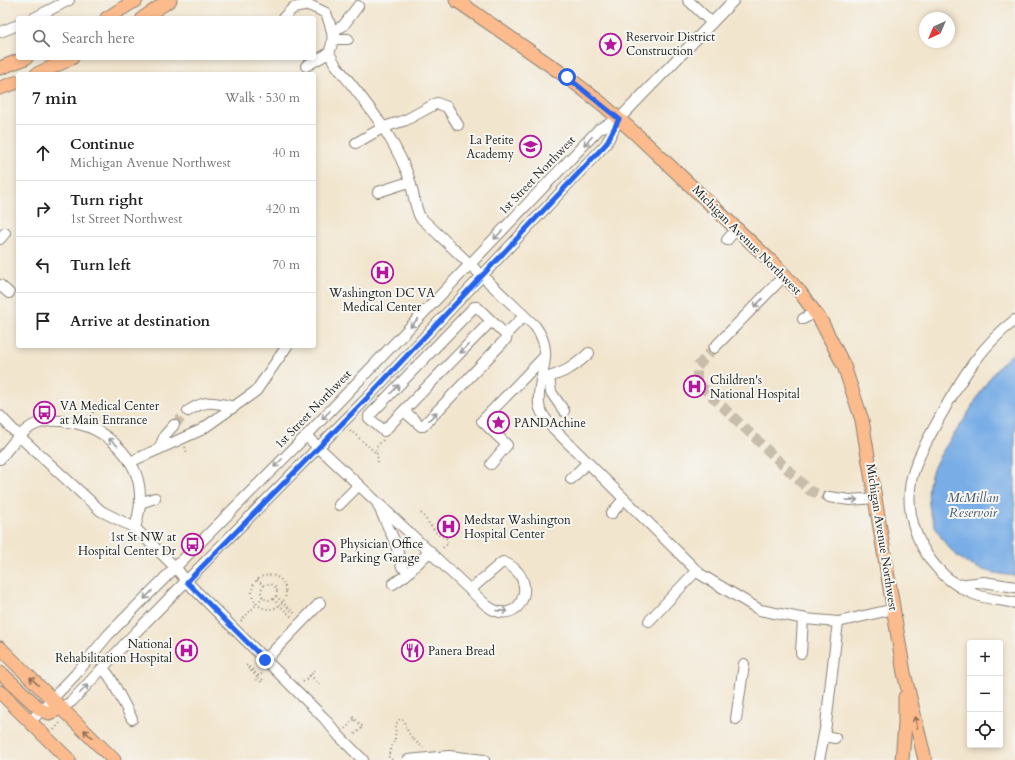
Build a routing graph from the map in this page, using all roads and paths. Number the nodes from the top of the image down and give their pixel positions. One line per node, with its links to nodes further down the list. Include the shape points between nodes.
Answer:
1 (69, 0): 8 (street)
2 (136, 0): 9 (main road)
3 (170, 0): 10 (main road)
4 (456, 0): 25 (main road, Michigan Avenue Northwest, via 540,58)
5 (688, 0): 12 (street)
6 (730, 1): 12 (street, 1st Street Northwest)
7 (358, 6): 15 (street, via 343,26)
8 (38, 16)
9 (110, 16)
10 (147, 16)
11 (285, 16): 15 (street, via 293,8 309,5 326,13)
12 (712, 23): 25 (street, 1st Street Northwest)
13 (16, 26): 14 (street)
14 (0, 32)
15 (332, 35): 16 (street); 17 (street, via 334,43)
16 (348, 39)
17 (329, 53): 20 (street); 27 (street)
18 (21, 60): 21 (main road)
19 (68, 60): 22 (main road)
20 (306, 66)
21 (0, 68)
22 (41, 72)
23 (16, 83): 24 (main road)
24 (0, 88)
25 (619, 119): 31 (main road, Michigan Avenue Northwest); 33 (street, 1st Street Northwest, one-way to 33, via 599,129); 34 (street, 1st Street Northwest, via 606,144)
26 (458, 125): 27 (street, via 447,107 437,103 406,120)
27 (384, 127): 28 (street); 29 (street, via 405,166)
28 (356, 143)
29 (409, 182): 30 (street); 33 (street, via 420,217)
30 (378, 192)
31 (737, 228): 32 (street); 35 (main road, Michigan Avenue Northwest)
32 (727, 240)
33 (470, 264): 34 (street); 58 (street, 1st Street Northwest, one-way to 58)
34 (481, 275): 39 (street); 60 (street, 1st Street Northwest)
35 (785, 275): 38 (main road, Michigan Avenue Northwest); 45 (street, one-way to 45)
36 (0, 285): 37 (street)
37 (9, 293)
38 (815, 312): 40 (street); 73 (main road, Michigan Avenue Northwest, via 833,342 857,400)
39 (526, 318): 43 (street, via 512,335); 47 (street, via 541,335 546,346)
40 (803, 319)
41 (1015, 320): 88 (street, via 984,347 952,394 911,480 909,509 914,529 923,549 936,566)
42 (491, 321): 43 (street); 51 (street, one-way to 51); 56 (street, one-way to 42, via 369,416 474,307)
43 (506, 337): 51 (street, one-way to 43, via 423,426)
44 (286, 348): 49 (street, via 256,391)
45 (714, 348)
46 (589, 353): 48 (street, via 562,374)
47 (545, 356): 48 (street); 68 (street, via 482,420 507,445)
48 (546, 378): 52 (street, via 551,392); 67 (street, via 539,406)
49 (234, 407): 50 (street, via 205,402); 61 (street, via 201,430)
50 (188, 411)
51 (404, 411): 56 (street)
52 (564, 411)
53 (0, 416): 57 (street)
54 (174, 425): 61 (street, via 165,435)
55 (347, 428): 63 (path)
56 (383, 431): 63 (path, via 383,440 376,447)
57 (19, 436): 64 (street); 65 (street, one-way to 57, via 117,444 82,423 54,420 34,425); 80 (street, via 101,511)
58 (306, 436): 60 (street); 83 (street, 1st Street Northwest, one-way to 83)
59 (184, 446): 62 (path)
60 (318, 447): 70 (street); 86 (street, 1st Street Northwest)
61 (159, 449): 65 (street)
62 (188, 453)
63 (377, 454): 66 (path)
64 (0, 459)
65 (130, 462): 76 (street, via 137,478)
66 (378, 462)
67 (588, 462): 69 (street); 74 (street)
68 (492, 464)
69 (571, 479)
70 (359, 484): 75 (street); 77 (street)
71 (829, 497): 73 (street, one-way to 73, via 850,500)
72 (155, 498): 76 (street)
73 (875, 498): 101 (main road, Michigan Avenue Northwest)
74 (624, 499): 79 (street); 84 (street)
75 (375, 500): 81 (street); 82 (street, via 395,542)
76 (140, 503): 80 (street)
77 (339, 505)
78 (421, 513): 81 (path, via 437,534 446,538 448,544)
79 (611, 514)
80 (135, 528): 83 (street)
81 (434, 551): 87 (street); 91 (street)
82 (402, 567)
83 (176, 568): 86 (street); 123 (street, 1st Street Northwest, one-way to 123, via 108,635)
84 (697, 570): 96 (street); 107 (street)
85 (257, 580): 89 (path); 95 (path, via 270,574 280,579 286,589); 99 (path, via 251,592)
86 (187, 582): 111 (street); 113 (street, 1st Street Northwest)
87 (393, 584)
88 (958, 585): 90 (street, via 984,582); 98 (street, via 974,594)
89 (264, 586): 92 (path, via 273,585); 93 (path, via 261,593)
90 (1015, 587)
91 (470, 590): 91 (street, one-way to 91, via 492,610 506,612 522,601 525,587 518,574 503,562)
92 (276, 595): 94 (path); 95 (path)
93 (263, 597): 94 (path); 99 (path)
94 (272, 599): 100 (path)
95 (282, 602): 100 (path); 103 (path)
96 (746, 602): 102 (street); 104 (street, via 760,610)
97 (320, 603): 111 (street)
98 (1015, 603)
99 (257, 604): 100 (path, via 270,609); 106 (path)
100 (279, 605): 105 (path)
101 (894, 609): 108 (street); 117 (main road, Michigan Avenue Northwest)
102 (747, 613)
103 (298, 617)
104 (803, 618): 108 (street); 110 (street)
105 (295, 620)
106 (241, 621)
107 (649, 621)
108 (838, 622): 131 (street)
109 (0, 648): 123 (main road, one-way to 109)
110 (801, 653)
111 (265, 660): 137 (street)
112 (744, 664): 127 (street)
113 (103, 668): 125 (street, 1st Street Northwest, one-way to 113); 126 (street)
114 (317, 669): 118 (path)
115 (0, 672): 124 (main road)
116 (263, 673): 119 (path)
117 (904, 674): 142 (main road, Michigan Avenue Northwest, via 905,725); 143 (main road, Michigan Avenue Northwest, one-way to 117)
118 (310, 675): 120 (path); 121 (path)
119 (258, 678): 119 (path, via 247,665 246,666)
120 (303, 682)
121 (319, 684)
122 (0, 692): 128 (main road)
123 (52, 699): 124 (street, 1st Street Northwest); 125 (main road)
124 (41, 710): 125 (main road); 128 (street, 1st Street Northwest)
125 (63, 714): 129 (path); 136 (main road, one-way to 125)
126 (132, 719)
127 (736, 720)
128 (30, 722): 135 (main road)
129 (54, 730)
130 (344, 730): 132 (path, via 354,718 363,727)
131 (824, 736): 133 (street); 141 (street)
132 (352, 737)
133 (835, 738)
134 (431, 751): 138 (path, via 409,735 404,720 400,719 396,724 395,739 388,756)
135 (69, 760)
136 (114, 760)
137 (363, 760)
138 (392, 760)
139 (408, 760): 140 (street, via 449,756)
140 (484, 760)
141 (819, 760)
142 (902, 760)
143 (925, 760)

